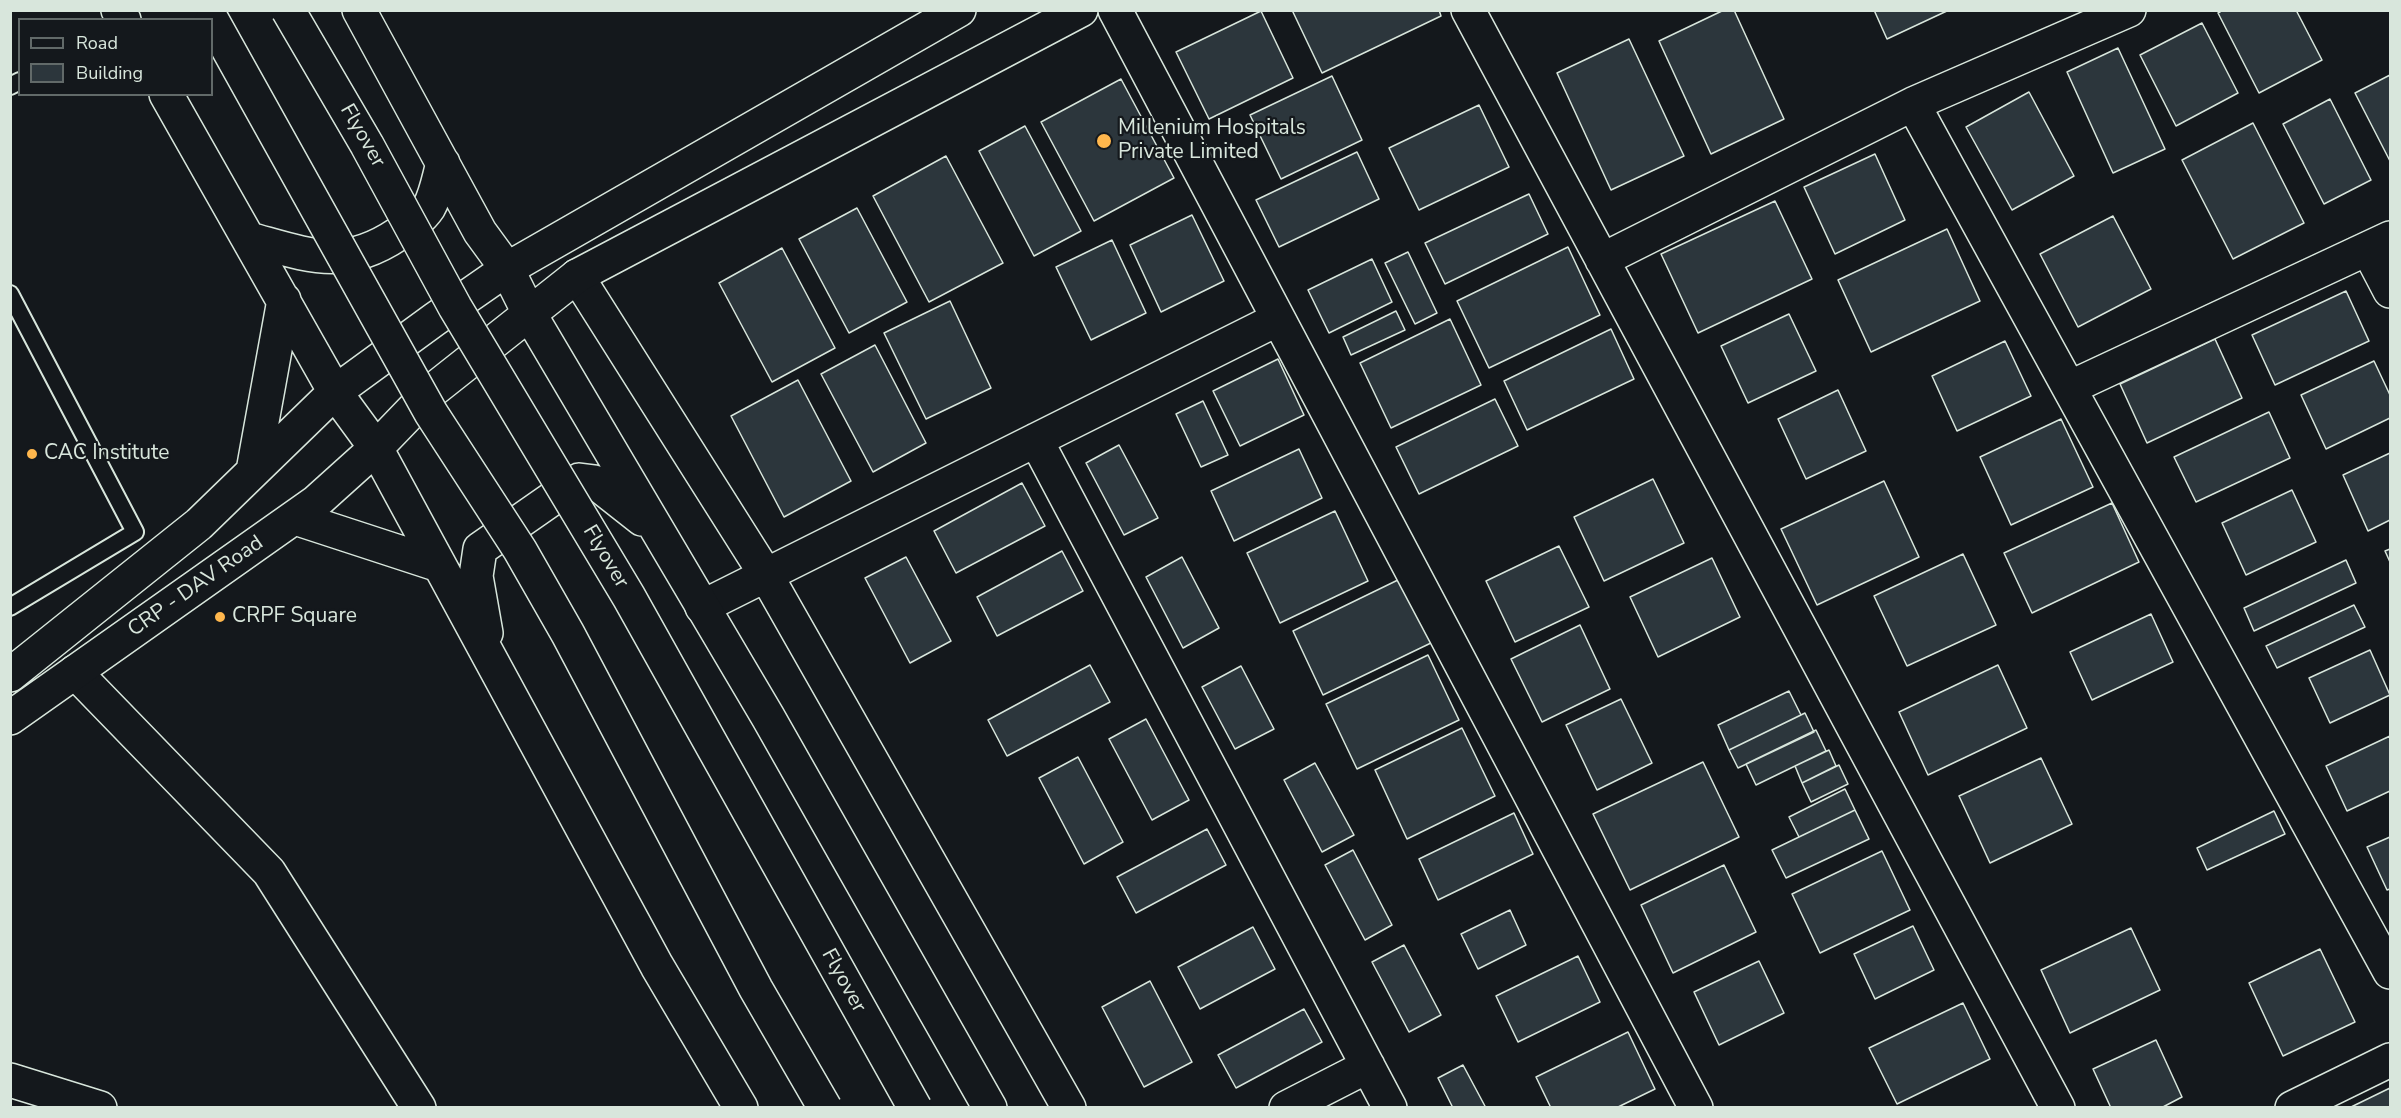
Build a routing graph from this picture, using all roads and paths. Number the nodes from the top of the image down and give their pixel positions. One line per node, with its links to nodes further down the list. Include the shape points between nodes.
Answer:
1 (288, 10): 46 (main road, Flyover, bridge, via 368,145 455,307 629,597)
2 (359, 10): 11 (main road)
3 (959, 10): 15 (main road)
4 (1081, 10): 16 (main road, CRP - DAV Road)
5 (1115, 10): 21 (main road)
6 (1467, 10): 14 (main road)
7 (2129, 10): 10 (main road)
8 (213, 22): 28 (main road, bridge, via 431,413)
9 (167, 96): 12 (main road)
10 (1913, 104): 14 (main road); 22 (main road)
11 (443, 163): 12 (main road, via 430,206 419,220 354,256 311,255); 15 (main road, via 480,232)
12 (249, 239): 19 (main road)
13 (2379, 243): 17 (main road); 22 (main road)
14 (1602, 260): 52 (main road)
15 (507, 269): 20 (main road); 23 (main road)
16 (577, 276): 20 (main road, CRP - DAV Road); 31 (main road)
17 (2391, 291)
18 (10, 294): 32 (lane, via 135,532)
19 (284, 300): 23 (main road); 26 (main road)
20 (529, 313): 25 (main road, CRP - DAV Road, via 428,394); 29 (main road)
21 (1278, 320): 24 (main road); 51 (main road)
22 (2069, 388): 38 (main road)
23 (336, 392): 25 (main road); 26 (main road)
24 (1036, 440): 31 (main road); 40 (main road)
25 (376, 448): 27 (main road, CRP - DAV Road); 30 (main road)
26 (253, 471): 36 (main road, via 199,524)
27 (294, 518): 30 (main road); 35 (main road, CRP - DAV Road)
28 (507, 530): 29 (main road, via 579,480 595,482); 34 (main road, via 480,549 476,576); 45 (main road, bridge, via 568,634 756,989)
29 (658, 532): 33 (main road)
30 (439, 565): 34 (main road)
31 (766, 575): 33 (main road); 48 (main road)
32 (10, 607)
33 (702, 607): 47 (main road)
34 (491, 661): 44 (main road, via 657,966)
35 (75, 672): 37 (main road, CRP - DAV Road); 43 (main road, via 268,872)
36 (10, 675)
37 (14, 706)
38 (2391, 972)
39 (2391, 1060): 53 (main road)
40 (1368, 1066): 49 (main road); 50 (main road)
41 (10, 1080): 42 (main road)
42 (100, 1107)
43 (419, 1107)
44 (741, 1107)
45 (825, 1107)
46 (915, 1107)
47 (990, 1107)
48 (1069, 1107)
49 (1286, 1107)
50 (1390, 1107)
51 (1696, 1107)
52 (2058, 1107)
53 (2292, 1107)

